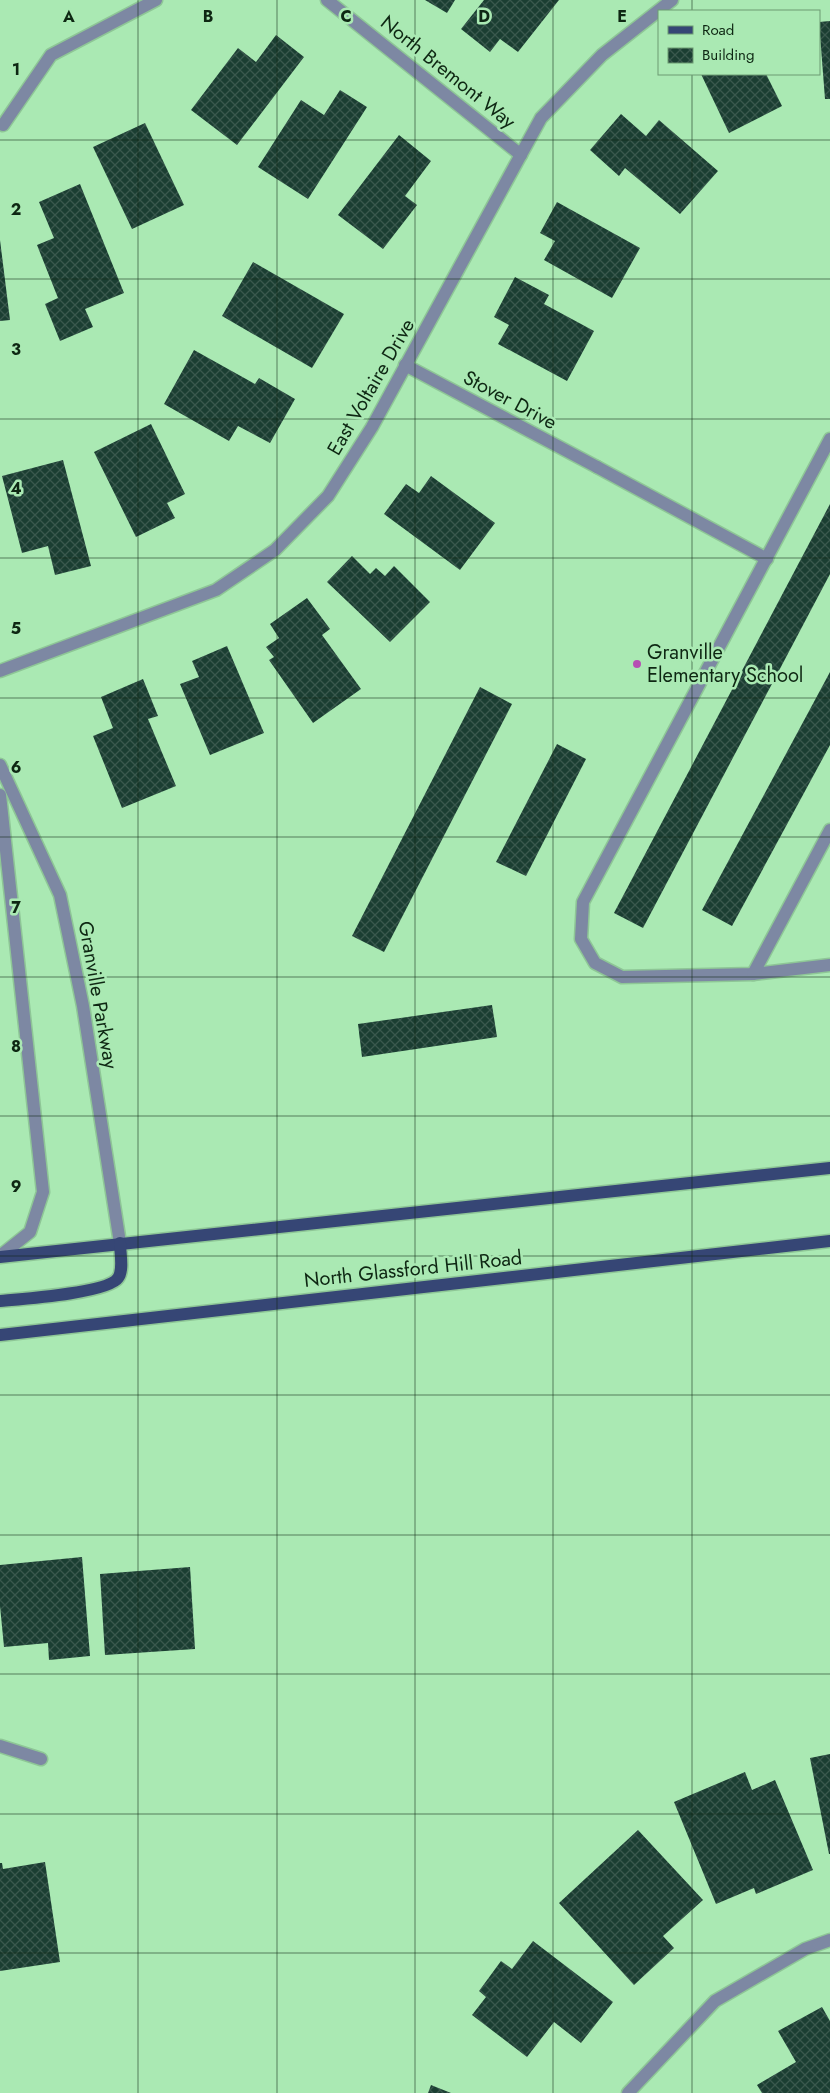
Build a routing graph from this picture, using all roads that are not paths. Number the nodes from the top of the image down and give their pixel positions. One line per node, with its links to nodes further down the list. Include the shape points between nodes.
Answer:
1 (156, 0): 6 (street, via 51,55)
2 (327, 0): 7 (street, North Bremont Way)
3 (672, 0): 4 (street, East Voltaire Drive)
4 (660, 10)
5 (658, 11): 7 (street, East Voltaire Drive, via 596,62 541,118)
6 (2, 124)
7 (521, 155): 8 (street, East Voltaire Drive)
8 (406, 365): 10 (street, Stover Drive); 11 (street, East Voltaire Drive, via 372,427 328,496 275,550 216,590)
9 (830, 440): 10 (street)
10 (768, 559): 16 (street, via 583,902 581,939 595,963 622,977)
11 (0, 671)
12 (0, 764): 19 (street, Granville Parkway, via 60,895 83,1006)
13 (0, 794): 20 (street, via 43,1192 30,1232)
14 (830, 830): 16 (street)
15 (830, 965): 16 (street)
16 (753, 974)
17 (830, 1168): 19 (main road)
18 (830, 1240): 22 (main road, North Glassford Hill Road)
19 (120, 1244): 20 (main road); 21 (main road, via 121,1271 112,1283 92,1290)
20 (0, 1256)
21 (0, 1302)
22 (0, 1335)
23 (0, 1746): 24 (street)
24 (41, 1759)
25 (830, 1940): 26 (street, via 805,1949 715,2001)
26 (628, 2093)

